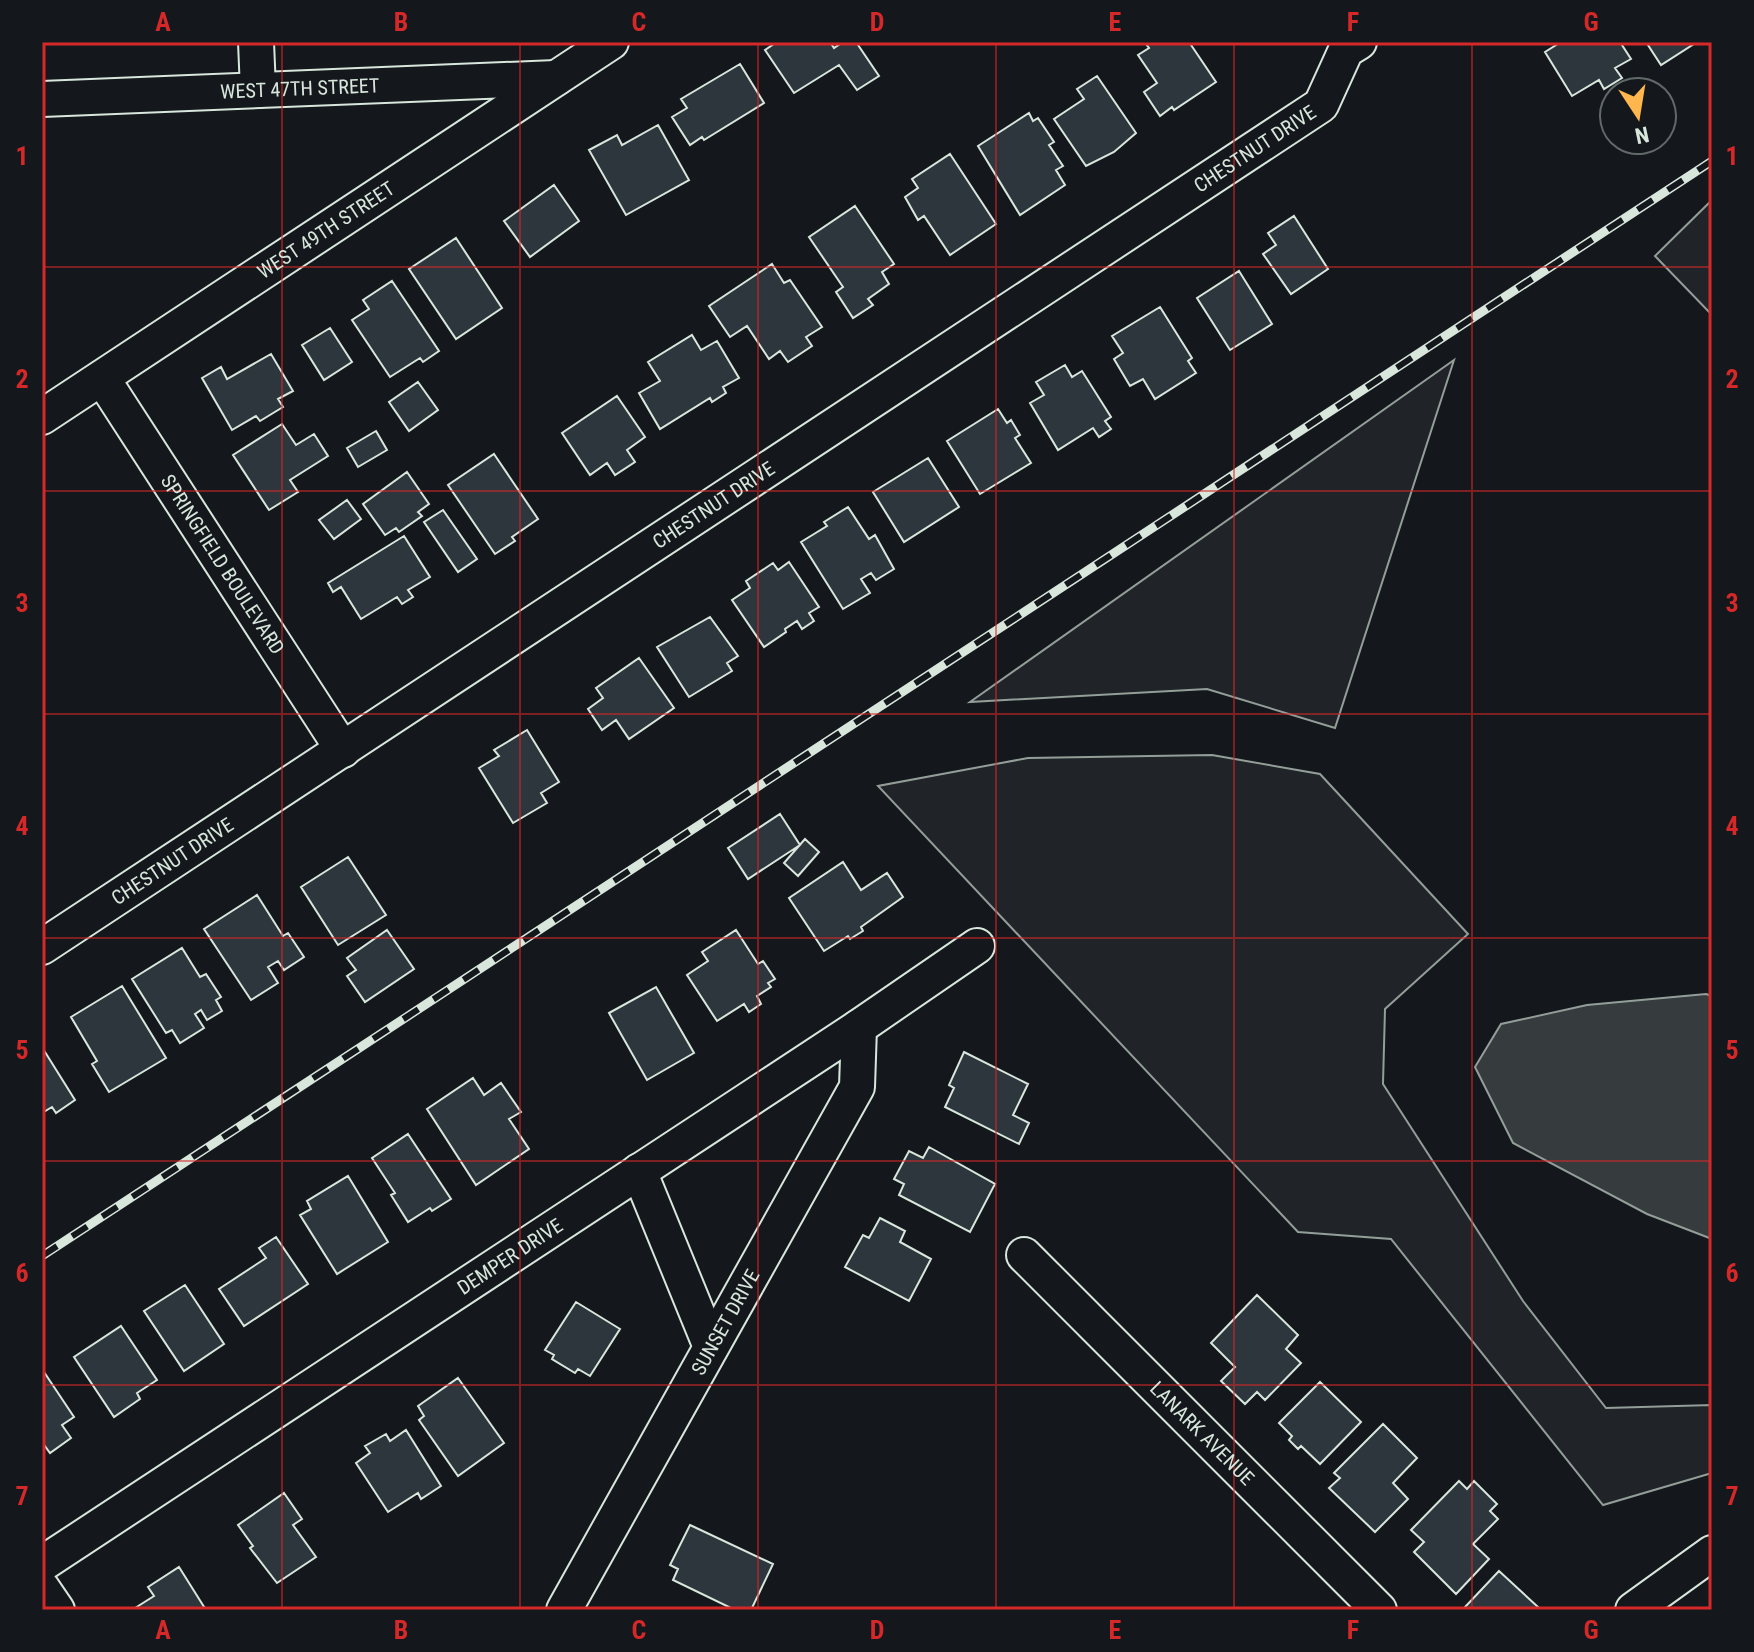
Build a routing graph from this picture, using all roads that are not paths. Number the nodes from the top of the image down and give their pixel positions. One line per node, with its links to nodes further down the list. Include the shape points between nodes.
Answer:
1 (256, 42): 5 (street)
2 (611, 42): 4 (street, WEST 49TH STREET)
3 (1348, 45): 9 (street, CHESTNUT DRIVE, via 1321,105)
4 (556, 78): 5 (street, WEST 47TH STREET); 7 (street, WEST 49TH STREET)
5 (258, 90): 6 (street, WEST 47TH STREET)
6 (42, 99)
7 (102, 378): 8 (street, WEST 49TH STREET); 9 (street, SPRINGFIELD BOULEVARD)
8 (42, 417)
9 (343, 750): 11 (street, CHESTNUT DRIVE)
10 (977, 946): 12 (street, DEMPER DRIVE)
11 (42, 947)
12 (859, 1027): 13 (street, DEMPER DRIVE); 15 (street, SUNSET DRIVE, via 857,1087)
13 (639, 1171): 15 (street); 17 (street, DEMPER DRIVE)
14 (1024, 1255): 21 (street, LANARK AVENUE)
15 (711, 1347): 20 (street, SUNSET DRIVE)
16 (1712, 1553): 22 (street)
17 (42, 1564)
18 (42, 1588): 19 (street)
19 (57, 1610)
20 (564, 1610)
21 (1379, 1610)
22 (1633, 1610)

